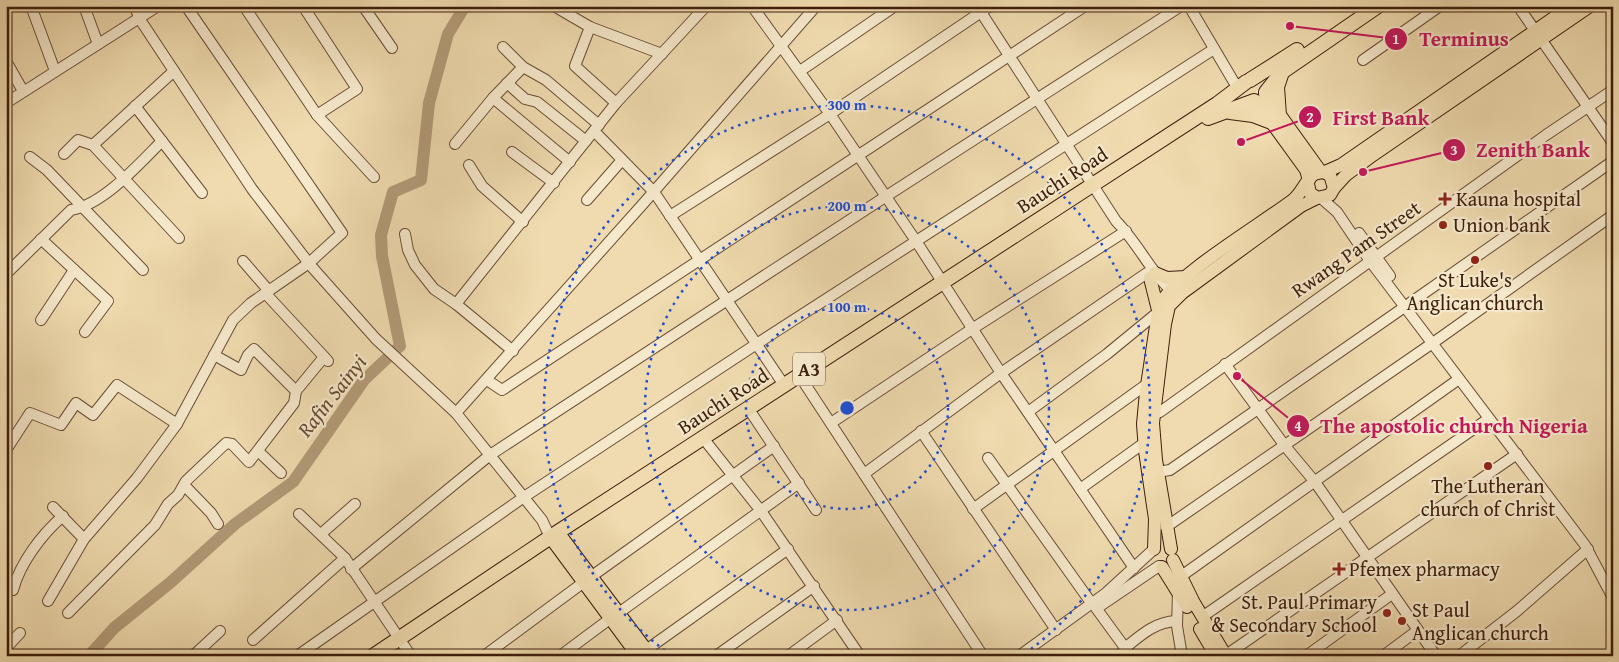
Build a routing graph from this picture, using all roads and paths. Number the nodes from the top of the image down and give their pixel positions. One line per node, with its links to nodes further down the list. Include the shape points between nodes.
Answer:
1 (31, 6): 39 (street)
2 (84, 6): 28 (street)
3 (135, 6): 25 (street)
4 (158, 6): 25 (street)
5 (186, 6): 96 (street, via 342,233)
6 (244, 6): 54 (street)
7 (303, 6): 54 (street, via 357,89)
8 (363, 6): 31 (street)
9 (554, 6): 26 (street)
10 (706, 6): 33 (street)
11 (752, 6): 29 (street)
12 (816, 6): 29 (street)
13 (895, 6): 40 (street)
14 (990, 6): 24 (street)
15 (1085, 6): 34 (street)
16 (1182, 6): 48 (street)
17 (1189, 6): 32 (street)
18 (1364, 6): 43 (highway, A3)
19 (1378, 6): 41 (highway)
20 (1440, 6): 35 (street)
21 (1518, 6): 27 (street)
22 (1571, 6): 27 (main road)
23 (1590, 6): 27 (main road)
24 (979, 9): 34 (street); 55 (street)
25 (139, 18): 28 (street); 38 (street)
26 (590, 27): 33 (street); 50 (street, via 575,66)
27 (1538, 36): 52 (street); 72 (main road, via 1342,165); 78 (main road, via 1346,175)
28 (98, 44): 39 (street)
29 (781, 46): 40 (street); 79 (street)
30 (503, 47): 37 (street)
31 (392, 48)
32 (1214, 49): 43 (street); 62 (street)
33 (662, 54): 50 (street)
34 (1009, 55): 48 (street); 66 (street)
35 (1362, 60)
36 (6, 61): 45 (street)
37 (523, 67): 42 (street); 57 (street, via 546,80)
38 (174, 70): 51 (street); 96 (street, via 252,189)
39 (55, 71): 45 (street)
40 (800, 71): 55 (street)
41 (1282, 72): 46 (highway); 56 (highway, via 1277,87)
42 (507, 83): 47 (street); 59 (street)
43 (1245, 84): 46 (highway, via 1244,94 1249,100); 46 (highway, via 1262,81); 77 (highway, Bauchi Road / A3)
44 (1613, 90): 52 (street, Rwang Pam Street)
45 (23, 91): 49 (street)
46 (1260, 97): 53 (highway, Bauchi Road / A3); 56 (main road)
47 (493, 98): 61 (street); 70 (street)
48 (1037, 98): 62 (street); 81 (street)
49 (6, 103)
50 (616, 103): 57 (street)
51 (135, 106): 58 (street); 63 (street)
52 (1586, 108): 60 (street); 94 (street, Rwang Pam Street)
53 (1221, 111): 56 (highway); 77 (highway, Bauchi Road / A3)
54 (317, 114): 73 (street)
55 (830, 114): 66 (street); 86 (street)
56 (1276, 119): 72 (main road); 75 (main road, via 1306,170)
57 (596, 128): 59 (street); 68 (street)
58 (162, 141): 74 (street); 80 (street)
59 (586, 141): 70 (street)
60 (1613, 143)
61 (455, 144)
62 (1067, 144): 77 (street); 92 (street)
63 (93, 145): 65 (street, via 78,140); 74 (street)
64 (512, 152): 76 (street)
65 (64, 154)
66 (857, 155): 81 (street); 93 (street)
67 (30, 157): 84 (street)
68 (622, 160): 79 (street); 83 (street)
69 (1613, 161): 107 (street)
70 (570, 162): 76 (street)
71 (469, 165): 87 (street, via 482,186)
72 (1323, 172): 75 (main road, via 1314,174); 78 (main road, via 1333,179)
73 (374, 177)
74 (124, 179): 84 (street); 90 (street)
75 (1308, 182): 82 (main road, via 1310,193); 101 (main road, via 1294,200)
76 (554, 183): 87 (street)
77 (1094, 187): 88 (street); 102 (highway, Bauchi Road / A3)
78 (1333, 190): 82 (main road); 94 (street)
79 (654, 192): 86 (street); 113 (street)
80 (202, 193)
81 (884, 196): 92 (street); 104 (street)
82 (1319, 198): 94 (street, via 1337,212); 106 (main road, via 1301,206)
83 (587, 200)
84 (84, 208): 91 (street, via 71,210); 98 (street)
85 (1613, 215): 111 (street)
86 (670, 216): 93 (street)
87 (523, 222): 105 (street)
88 (1124, 232): 100 (street); 109 (street)
89 (405, 234): 105 (street, via 408,250 425,279)
90 (179, 238)
91 (41, 239): 97 (street); 99 (street)
92 (916, 241): 102 (street); 112 (street)
93 (700, 258): 104 (street); 117 (street, via 502,390)
94 (1373, 259): 107 (street); 115 (street, Rwang Pam Street)
95 (243, 261): 103 (street)
96 (309, 263): 103 (street); 125 (street, via 376,339)
97 (74, 270): 108 (street); 110 (street, via 108,301)
98 (143, 270)
99 (7, 271)
100 (1150, 275): 101 (main road); 106 (street); 106 (main road, via 1156,296); 116 (street)
101 (1186, 277): 106 (main road)
102 (944, 285): 109 (street); 119 (highway, Bauchi Road / A3); 121 (highway, Bauchi Road / A3)
103 (268, 292): 114 (street, via 233,320); 122 (street, via 326,359)
104 (728, 301): 112 (street); 139 (street)
105 (456, 304): 113 (street)
106 (1166, 304): 120 (main road); 124 (street, via 1107,354); 127 (main road)
107 (1408, 305): 111 (street); 123 (street)
108 (41, 320)
109 (972, 329): 116 (street); 129 (street)
110 (85, 332)
111 (1435, 342): 118 (street); 135 (street); 140 (street)
112 (755, 345): 121 (street); 151 (street)
113 (512, 352): 117 (street)
114 (214, 355): 122 (street, via 241,370 254,349); 130 (street)
115 (1225, 364): 123 (street); 127 (street, Rwang Pam Street, via 1160,412)
116 (1001, 373): 124 (street); 131 (street)
117 (487, 380): 125 (street)
118 (1459, 380): 128 (street); 146 (street)
119 (803, 381): 126 (highway, Bauchi Road / A3); 129 (street)
120 (1147, 384): 127 (main road); 137 (street)
121 (784, 385): 163 (highway, Bauchi Road / A3)
122 (296, 391): 138 (street, via 294,404)
123 (1258, 409): 135 (street); 143 (street, via 1170,470)
124 (1028, 412): 137 (street)
125 (456, 413): 139 (street)
126 (752, 414): 133 (highway, Bauchi Road / A3); 134 (street)
127 (1148, 415): 132 (main road); 143 (main road, via 1153,441)
128 (1488, 418): 140 (street); 159 (street)
129 (831, 423): 144 (street)
130 (177, 424): 136 (street, via 117,385 93,415 76,404 61,425 30,413); 164 (street, via 137,478)
131 (922, 432): 144 (street); 154 (street)
132 (1144, 442): 143 (main road); 150 (street)
133 (707, 443): 145 (street); 163 (highway, Bauchi Road / A3)
134 (774, 446): 145 (street); 147 (street)
135 (1285, 446): 146 (street); 161 (street)
136 (6, 450)
137 (1054, 450): 148 (street); 150 (street)
138 (258, 451): 142 (street); 149 (street, via 247,462 229,442)
139 (490, 454): 151 (street); 173 (street)
140 (1517, 454): 166 (street); 170 (street)
141 (988, 458): 148 (street)
142 (281, 473)
143 (1153, 473): 161 (main road); 167 (main road)
144 (864, 474): 208 (street)
145 (734, 475): 156 (street); 175 (street)
146 (1315, 482): 159 (street); 174 (street)
147 (799, 483): 155 (street); 156 (street)
148 (1007, 484): 154 (street); 183 (street)
149 (184, 485): 160 (street); 184 (street, via 155,524)
150 (1080, 489): 172 (street)
151 (524, 498): 163 (street); 182 (street)
152 (355, 504): 162 (street)
153 (53, 507): 158 (street)
154 (973, 509): 189 (street)
155 (816, 510)
156 (761, 511): 165 (street); 185 (street)
157 (299, 514): 162 (street)
158 (63, 516): 164 (street); 177 (street, via 48,529 16,578)
159 (1342, 521): 170 (street); 186 (street)
160 (218, 524)
161 (1166, 527): 168 (main road)
162 (321, 534): 169 (street)
163 (555, 535): 175 (main road); 194 (highway, Bauchi Road / A3)
164 (84, 540): 181 (street)
165 (788, 549): 176 (street); 197 (street)
166 (1588, 549): 180 (street); 218 (street, via 1517,611)
167 (1153, 550): 168 (main road, via 1162,545); 171 (main road, via 1153,561); 172 (street)
168 (1172, 554): 171 (main road, via 1168,566); 174 (main road)
169 (345, 558): 173 (street); 193 (street)
170 (1368, 559): 179 (street); 214 (street)
171 (1160, 567): 178 (main road); 183 (street)
172 (1134, 568): 183 (street)
173 (351, 569): 182 (street)
174 (1180, 577): 186 (main road)
175 (588, 579): 185 (main road); 203 (street)
176 (814, 586): 187 (street); 205 (street)
177 (13, 590)
178 (1178, 593): 188 (street); 213 (main road)
179 (1392, 594): 190 (street); 215 (street)
180 (1613, 598)
181 (48, 601)
182 (374, 602): 194 (street); 199 (street)
183 (1094, 606): 189 (street); 196 (street); 210 (street)
184 (68, 613)
185 (616, 615): 197 (main road); 204 (street)
186 (1202, 617): 214 (main road)
187 (837, 620): 206 (street); 207 (street)
188 (1176, 620): 196 (street, via 1157,624); 211 (street)
189 (1056, 630): 209 (street)
190 (1418, 630): 216 (street); 217 (street)
191 (220, 631): 198 (street)
192 (20, 634): 195 (street)
193 (253, 640)
194 (400, 642): 200 (highway, Bauchi Road / A3); 201 (highway, Bauchi Road / A3); 202 (street)
195 (6, 648)
196 (1125, 652)
197 (644, 654)
198 (193, 656)
199 (297, 656)
200 (373, 656)
201 (385, 656)
202 (411, 656)
203 (484, 656)
204 (560, 656)
205 (716, 656)
206 (788, 656)
207 (860, 656)
208 (983, 656)
209 (1019, 656)
210 (1032, 656)
211 (1182, 656)
212 (1202, 656): 213 (main road)
213 (1215, 656)
214 (1226, 656)
215 (1306, 656)
216 (1383, 656)
217 (1436, 656)
218 (1458, 656)

